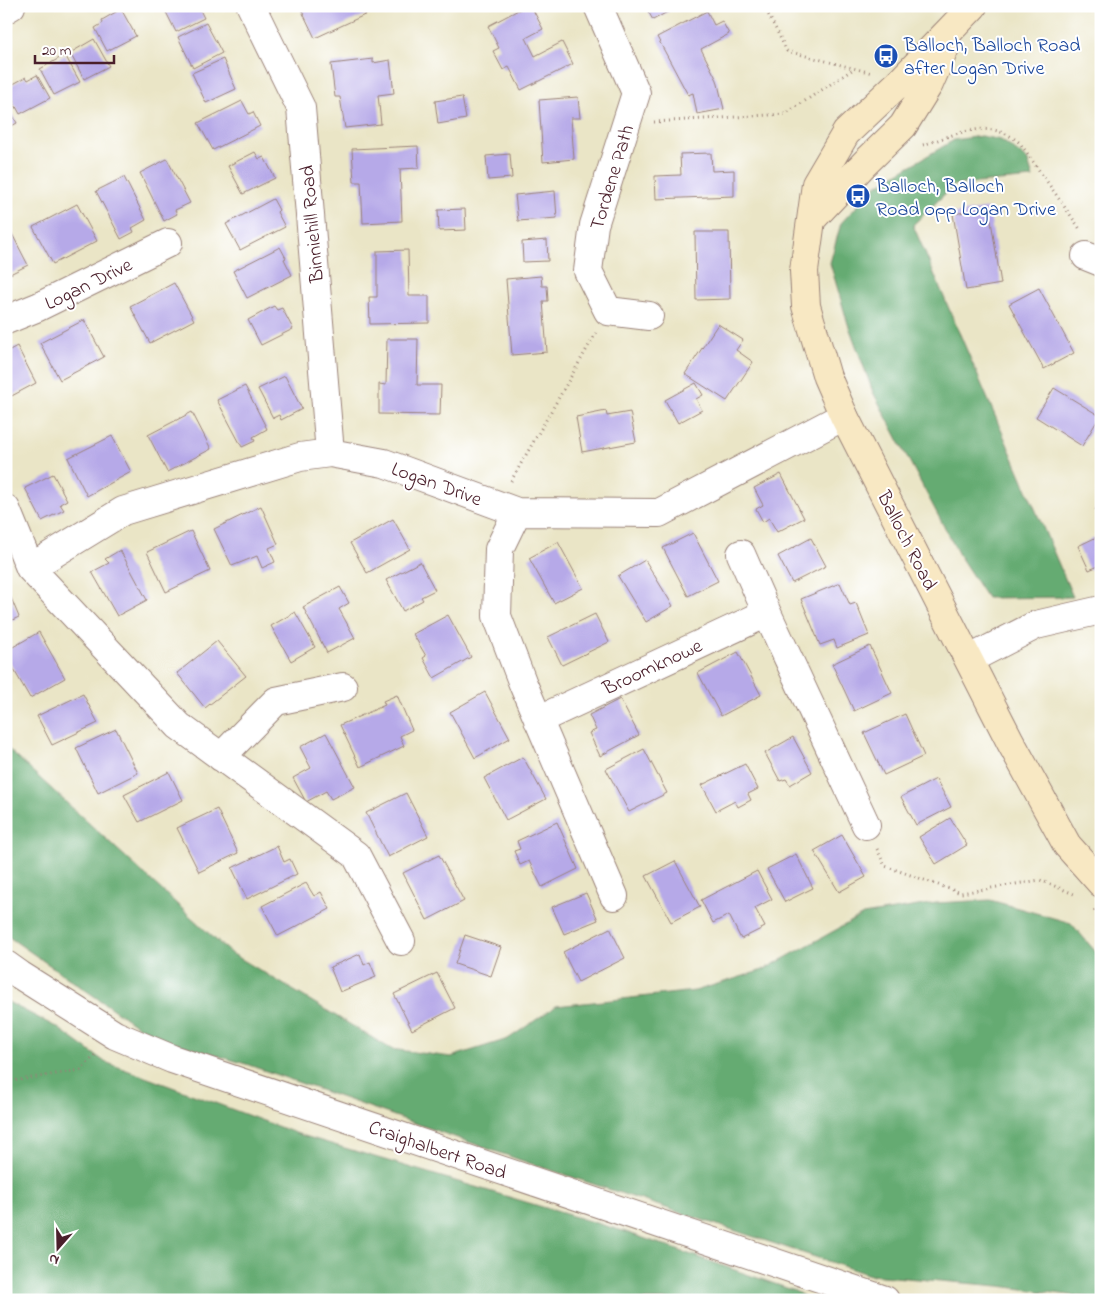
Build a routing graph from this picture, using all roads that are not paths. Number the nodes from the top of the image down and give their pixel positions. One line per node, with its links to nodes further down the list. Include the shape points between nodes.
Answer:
1 (11, 6): 4 (street)
2 (251, 6): 11 (street, Binniehill Road, via 301,108)
3 (598, 6): 8 (street, Tordene Path, via 636,93 594,225 588,271 608,311)
4 (6, 9)
5 (964, 16): 6 (street, Balloch Road, via 903,126); 6 (street, Balloch Road, via 846,133 816,184)
6 (812, 219): 10 (street, Balloch Road, via 804,271 806,306 827,377)
7 (168, 243): 9 (street, Logan Drive)
8 (649, 316)
9 (6, 320)
10 (844, 416): 13 (street, Logan Drive, via 659,513); 18 (street, Balloch Road)
11 (330, 454): 13 (street, Logan Drive, via 384,463); 15 (street, Logan Drive, via 300,457 124,510)
12 (6, 509): 15 (street)
13 (507, 509): 20 (street, via 499,549 497,616)
14 (741, 554): 17 (street)
15 (30, 568): 21 (street, via 179,726)
16 (1101, 610): 18 (street, via 1036,625)
17 (767, 613): 20 (street, Broomknowe); 22 (street)
18 (970, 660): 23 (street, Balloch Road)
19 (343, 687): 21 (street, via 276,701)
20 (538, 720): 26 (street)
21 (221, 757): 27 (street, via 356,855)
22 (866, 825)
23 (1067, 845): 24 (street, Balloch Road); 25 (street, Balloch Road)
24 (1101, 866)
25 (1095, 894)
26 (614, 896)
27 (401, 941)
28 (6, 965): 29 (street, Craighalbert Road, via 115,1035 172,1059)
29 (884, 1300)

